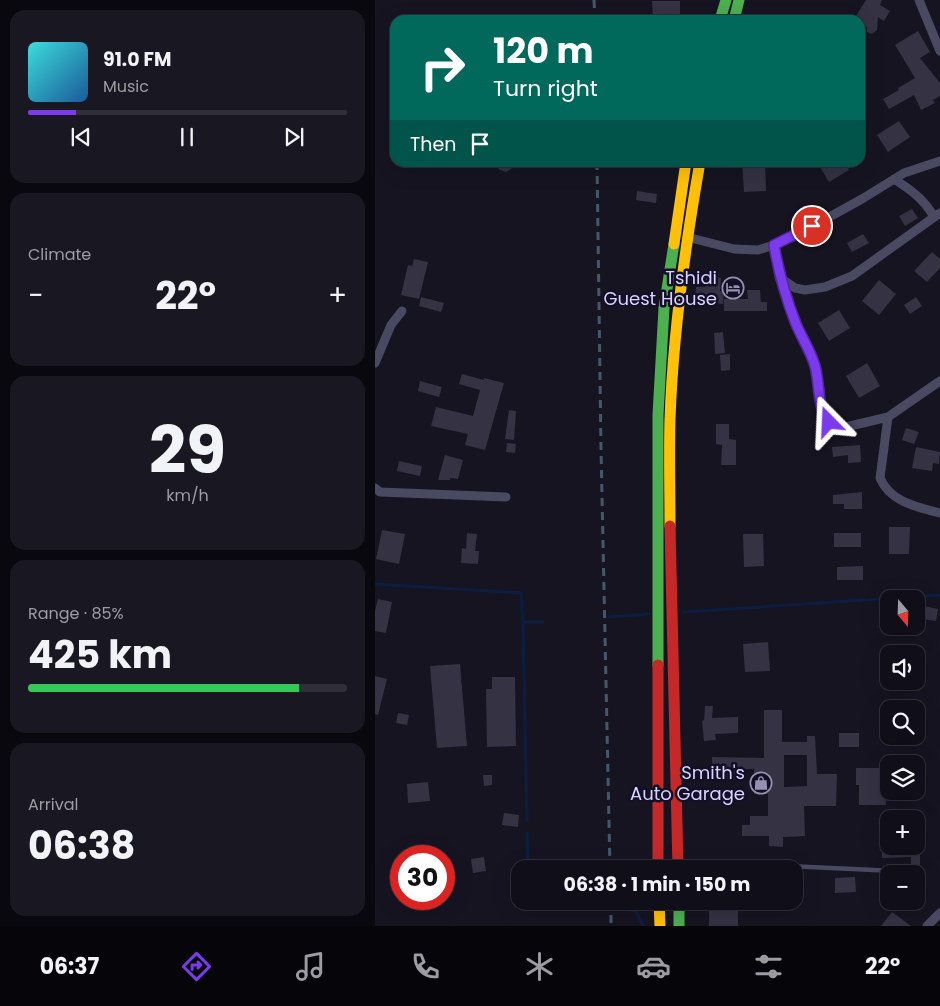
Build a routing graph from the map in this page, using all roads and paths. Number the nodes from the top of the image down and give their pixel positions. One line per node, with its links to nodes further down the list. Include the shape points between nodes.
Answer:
1 (727, 0): 4 (highway)
2 (739, 0): 5 (highway)
3 (919, 0): 6 (street)
4 (722, 15)
5 (735, 15)
6 (940, 52)
7 (940, 161): 10 (street)
8 (685, 167): 22 (highway, via 664,308 658,415)
9 (699, 167): 12 (highway)
10 (895, 179): 11 (street); 13 (street)
11 (937, 215): 14 (street, via 852,276 805,290 795,288)
12 (687, 237): 13 (street, via 734,249 758,250); 23 (highway, via 670,419)
13 (774, 245): 14 (street)
14 (779, 277): 18 (street, via 815,365 823,416 837,426 846,427)
15 (402, 311): 16 (street, via 391,325)
16 (375, 363)
17 (940, 381): 18 (street)
18 (888, 417): 21 (street, via 880,478 883,487 905,503)
19 (375, 488): 20 (street, via 380,492)
20 (507, 496)
21 (940, 513)
22 (661, 860)
23 (676, 860)
24 (803, 868): 25 (lane)
25 (880, 871)
26 (659, 910): 29 (highway)
27 (679, 910): 30 (highway)
28 (940, 913): 31 (street)
29 (660, 926)
30 (679, 926)
31 (927, 926)

